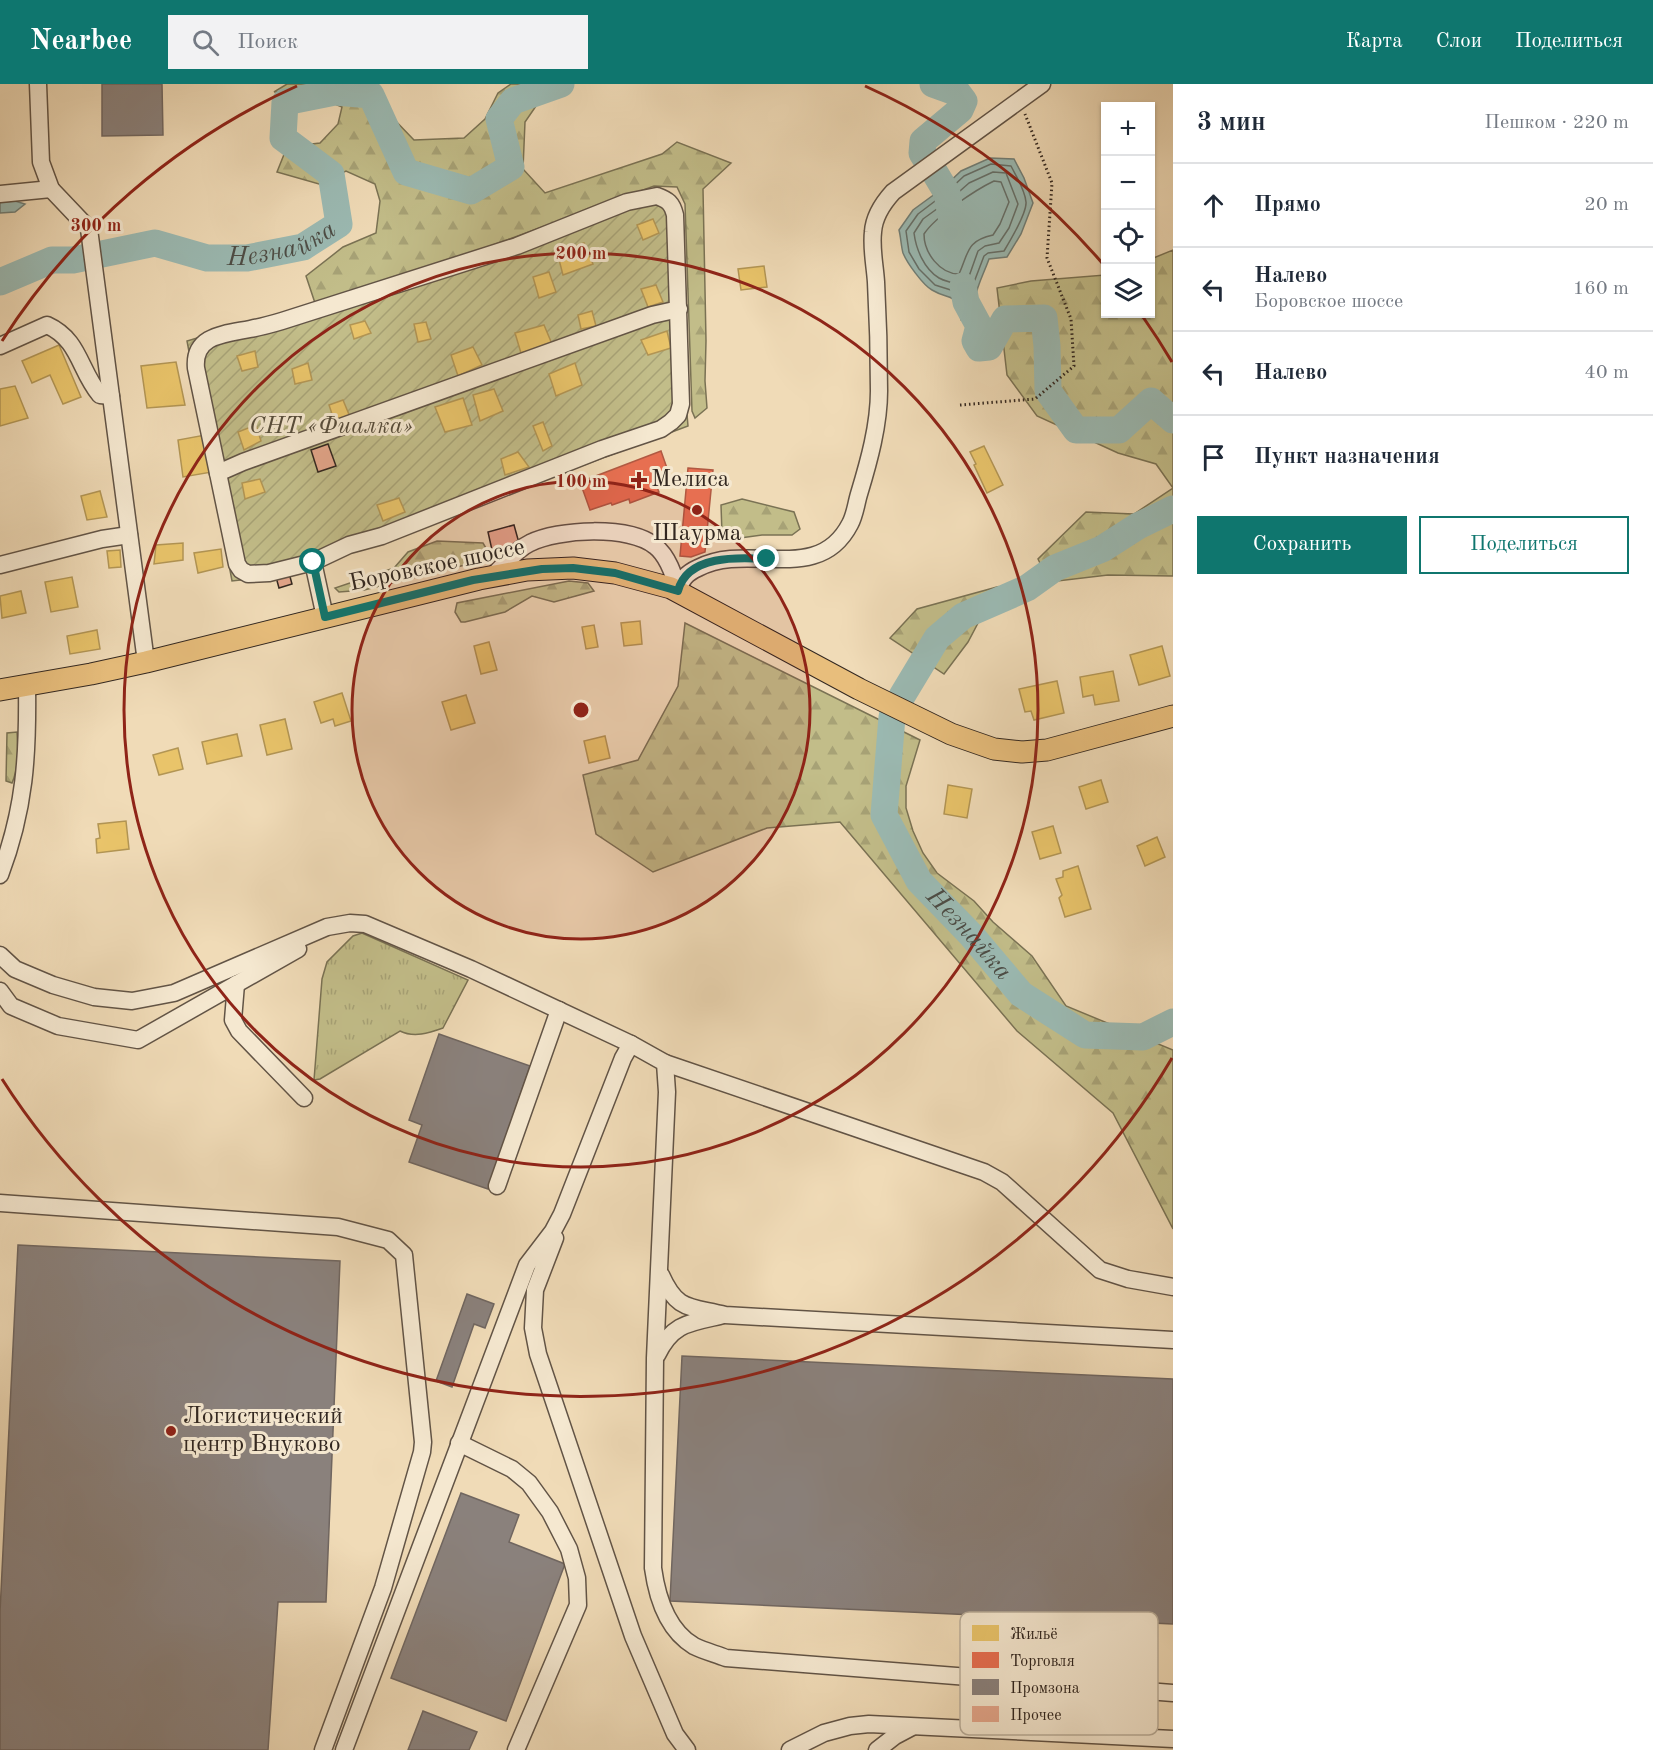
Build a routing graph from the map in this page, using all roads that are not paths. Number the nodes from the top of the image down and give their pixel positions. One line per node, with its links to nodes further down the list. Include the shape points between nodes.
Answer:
1 (38, 84): 3 (street, via 41,162)
2 (1042, 84): 13 (street, via 893,192 880,208 873,232 877,414 864,479 851,522 842,537 824,553 793,560 738,557 713,561 685,576)
3 (51, 189): 4 (street); 7 (street, via 88,229)
4 (0, 194)
5 (679, 309): 8 (street, via 652,315); 8 (street, via 675,214 672,204 657,196 627,202 517,246 440,271 282,321 212,338 203,343 195,357); 10 (street, via 681,404 678,415 662,429)
6 (0, 346): 7 (street, via 47,325 67,337 100,395)
7 (111, 396): 9 (street)
8 (218, 473): 10 (street, via 241,570 248,574 268,573)
9 (129, 535): 11 (street); 15 (street)
10 (313, 562): 14 (street)
11 (0, 565)
12 (492, 576): 13 (main road, Боровское шоссе, via 573,568 615,573); 13 (street, via 521,548 537,539 611,531 654,545 671,570); 14 (main road, Боровское шоссе)
13 (678, 591): 18 (main road, Боровское шоссе, via 859,689 980,745 1022,752 1056,748)
14 (325, 617): 15 (main road, Боровское шоссе)
15 (146, 662): 16 (main road, Боровское шоссе)
16 (27, 686): 17 (main road, Боровское шоссе); 19 (street, via 23,792)
17 (0, 690)
18 (1173, 716)
19 (0, 875)
20 (327, 927): 21 (street, via 174,993 132,1001 94,997 53,985 15,969); 22 (street); 24 (street, via 365,924)
21 (0, 955)
22 (236, 984): 23 (street, via 138,1040 58,1026 11,1006); 27 (street, via 233,1020 239,1031)
23 (0, 991)
24 (559, 1010): 25 (street); 28 (street)
25 (631, 1044): 26 (street); 30 (street)
26 (665, 1063): 31 (street); 32 (street, via 984,1173 1002,1182 1100,1269 1128,1279)
27 (304, 1098)
28 (497, 1186)
29 (0, 1203): 45 (street, via 338,1227 388,1240 404,1255 422,1452 383,1588)
30 (562, 1214): 36 (street, via 527,1265); 44 (street, via 535,1290 533,1328 538,1354 633,1636)
31 (660, 1274): 33 (street, via 670,1295 681,1305); 35 (street)
32 (1173, 1287)
33 (725, 1315): 34 (street); 35 (street, via 680,1326)
34 (1173, 1340)
35 (655, 1358): 37 (street, via 652,1568 673,1627 694,1646 726,1658)
36 (459, 1443): 46 (street); 47 (street, via 512,1469 529,1483 555,1521 577,1578 578,1605)
37 (960, 1676)
38 (1158, 1692): 39 (street)
39 (1173, 1693)
40 (913, 1726): 41 (street); 49 (street, via 850,1726 824,1733); 50 (street)
41 (960, 1728)
42 (1093, 1735): 43 (street)
43 (1173, 1739)
44 (678, 1742): 48 (street)
45 (323, 1750)
46 (344, 1750)
47 (516, 1750)
48 (687, 1750)
49 (795, 1750)
50 (877, 1750)

